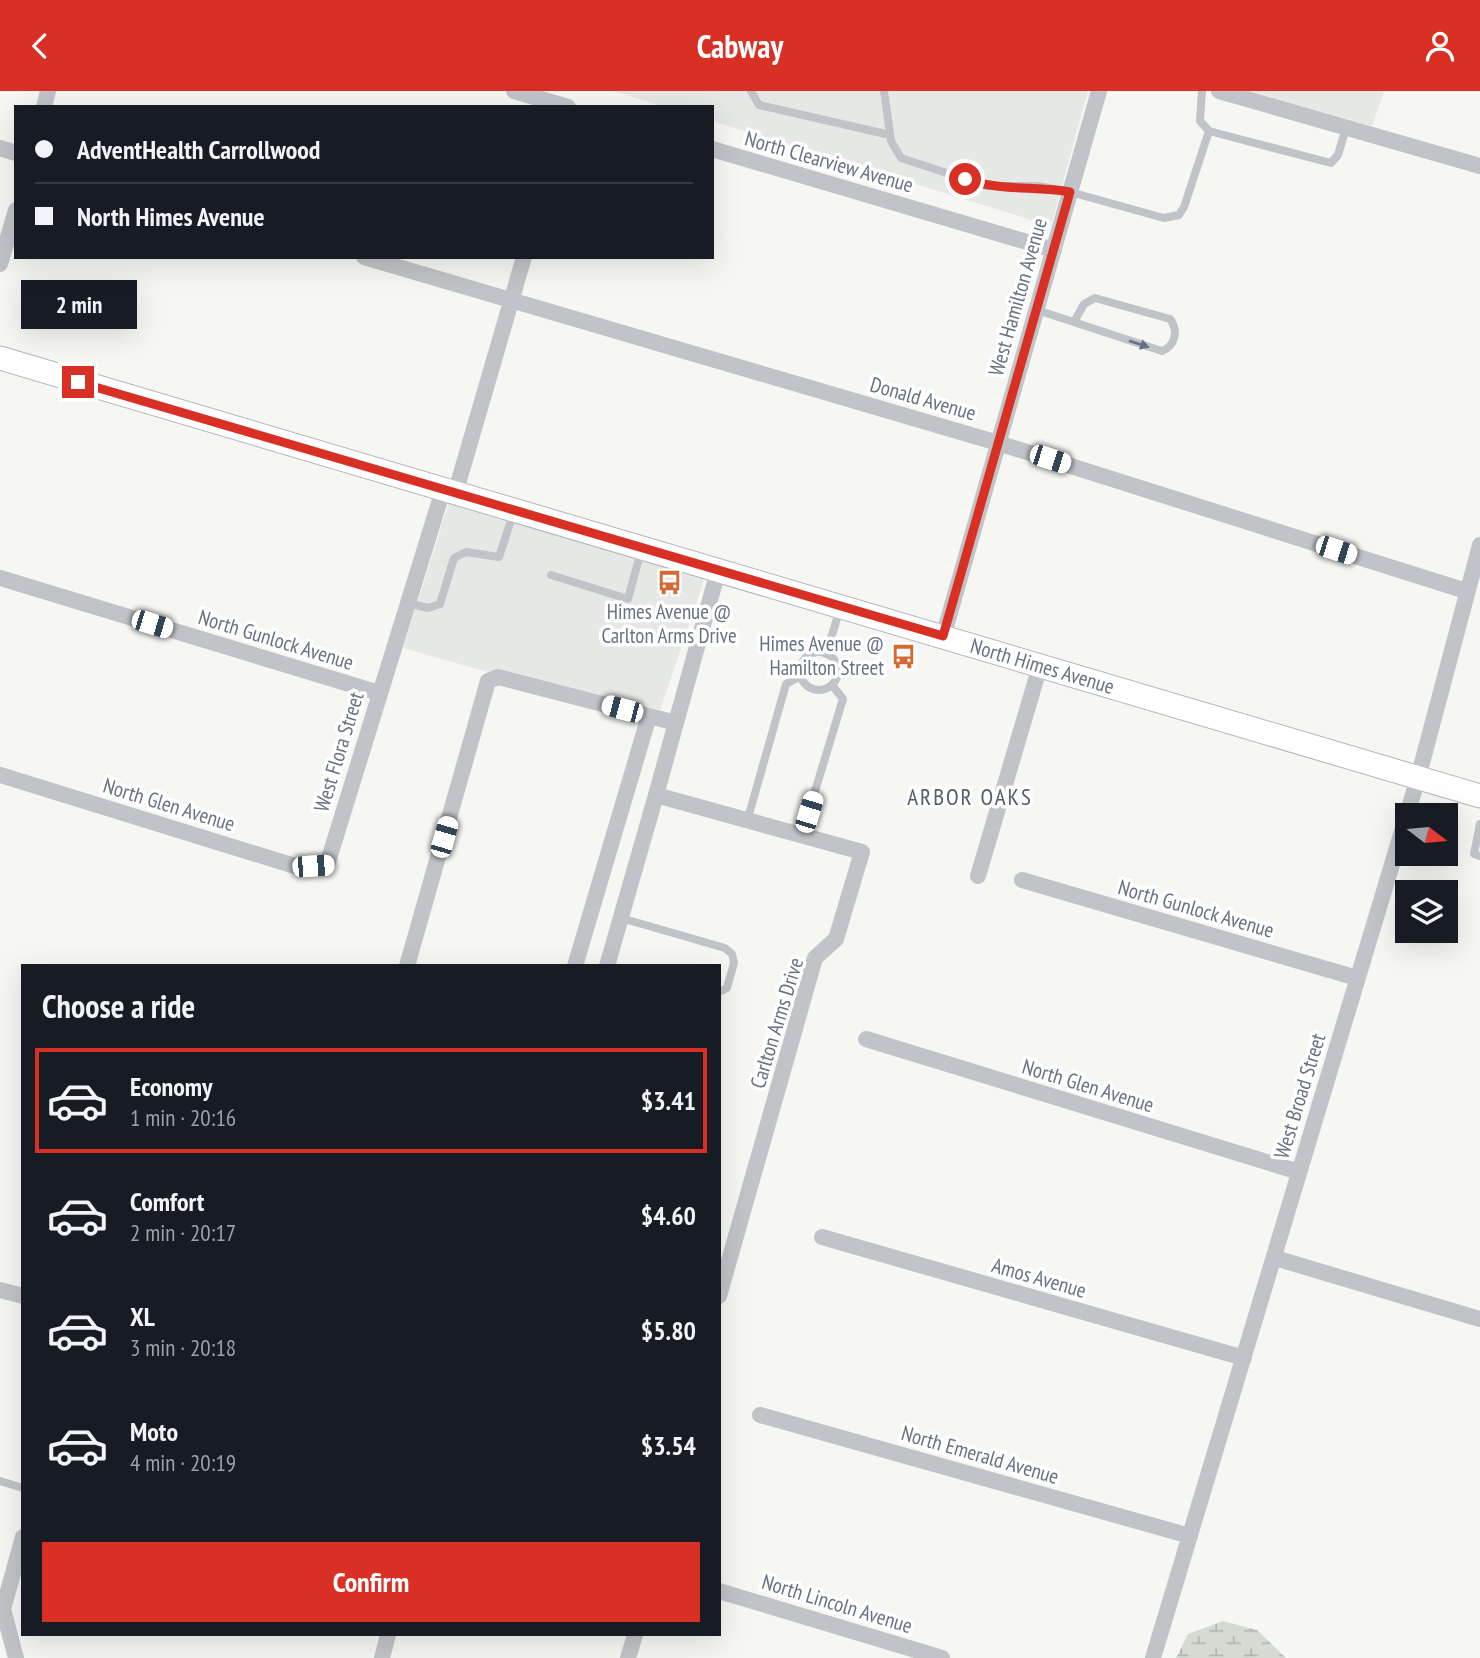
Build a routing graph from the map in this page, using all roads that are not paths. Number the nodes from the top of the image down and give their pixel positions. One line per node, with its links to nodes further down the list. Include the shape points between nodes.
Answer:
1 (514, 91): 7 (street)
2 (751, 91): 10 (lane, via 759,104)
3 (884, 91): 10 (lane)
4 (1099, 91): 13 (street, West Hamilton Avenue)
5 (1202, 91): 9 (lane, via 1200,121)
6 (1219, 91): 8 (street)
7 (561, 105)
8 (1346, 128): 9 (lane, via 1331,163); 12 (street)
9 (1209, 131): 13 (lane, via 1184,207 1172,219)
10 (890, 135): 13 (lane, via 901,159 986,186 1038,186)
11 (714, 150): 15 (street, North Clearview Avenue)
12 (1480, 166)
13 (1070, 192): 15 (street, West Hamilton Avenue)
14 (14, 217): 18 (street)
15 (1054, 250): 20 (street, West Hamilton Avenue)
16 (371, 259): 19 (street, Donald Avenue)
17 (523, 259): 19 (street, West Flora Street)
18 (0, 264)
19 (511, 301): 23 (street, Donald Avenue); 24 (street, West Flora Street)
20 (1037, 310): 21 (lane); 23 (street, West Hamilton Avenue)
21 (1074, 323): 21 (lane, one-way to 21, via 1162,351 1175,335 1170,320 1100,299 1084,304)
22 (0, 358): 24 (street, North Himes Avenue)
23 (998, 443): 31 (street, Donald Avenue); 34 (street, West Hamilton Avenue)
24 (449, 492): 25 (street, North Himes Avenue); 32 (street, West Flora Street)
25 (513, 511): 27 (street, North Himes Avenue); 32 (lane, via 499,557 466,552 454,558 440,604 428,608)
26 (1480, 545): 31 (street, West Broad Street)
27 (642, 548): 28 (street, North Himes Avenue); 29 (lane, via 628,599)
28 (718, 571): 33 (street, North Himes Avenue); 41 (street)
29 (551, 575)
30 (0, 577): 39 (street, North Gunlock Avenue)
31 (1466, 591): 43 (street, West Broad Street)
32 (408, 603): 39 (street, West Flora Street)
33 (841, 607): 34 (street, North Himes Avenue); 35 (lane)
34 (943, 636): 36 (street, North Himes Avenue)
35 (826, 654): 37 (lane, via 809,656); 38 (lane, via 838,668)
36 (1040, 666): 43 (street, North Himes Avenue); 51 (street)
37 (801, 676): 38 (lane, via 820,691); 46 (lane, via 786,684)
38 (832, 685): 48 (lane, via 843,699)
39 (379, 693): 50 (street, West Flora Street)
40 (649, 716): 41 (street); 54 (street, via 498,677 488,681); 55 (street)
41 (676, 723): 44 (street)
42 (0, 775): 50 (street, North Glen Avenue, via 298,867)
43 (1418, 778): 45 (street, North Himes Avenue); 57 (street, West Broad Street)
44 (656, 795): 46 (street, Carlton Arms Drive); 53 (street)
45 (1480, 796)
46 (748, 818): 48 (street, Carlton Arms Drive)
47 (1480, 824): 49 (lane, via 1474,846 1474,854)
48 (802, 834): 63 (street, Carlton Arms Drive, via 862,852 836,939 815,958)
49 (1480, 856)
50 (327, 865)
51 (978, 876)
52 (1022, 880): 57 (street, North Gunlock Avenue)
53 (621, 918): 56 (street); 58 (lane, via 725,948 734,963 727,988)
54 (408, 964)
55 (576, 964)
56 (610, 964)
57 (1357, 978): 60 (street, West Broad Street)
58 (721, 991)
59 (866, 1039): 60 (street, North Glen Avenue)
60 (1299, 1172): 62 (street, West Broad Street)
61 (822, 1237): 67 (street, Amos Avenue)
62 (1275, 1258): 66 (street); 67 (street, West Broad Street)
63 (721, 1289)
64 (0, 1290): 65 (street)
65 (21, 1295)
66 (1480, 1319)
67 (1244, 1359): 71 (street, West Broad Street)
68 (760, 1415): 71 (street, North Emerald Avenue)
69 (0, 1481): 70 (lane)
70 (21, 1487)
71 (1190, 1536): 80 (street, West Broad Street)
72 (21, 1544): 76 (street, via 3,1609)
73 (721, 1592): 79 (street, North Lincoln Avenue)
74 (387, 1636): 77 (street)
75 (635, 1636): 78 (street)
76 (16, 1658)
77 (382, 1658)
78 (628, 1658)
79 (942, 1658)
80 (1153, 1658)

